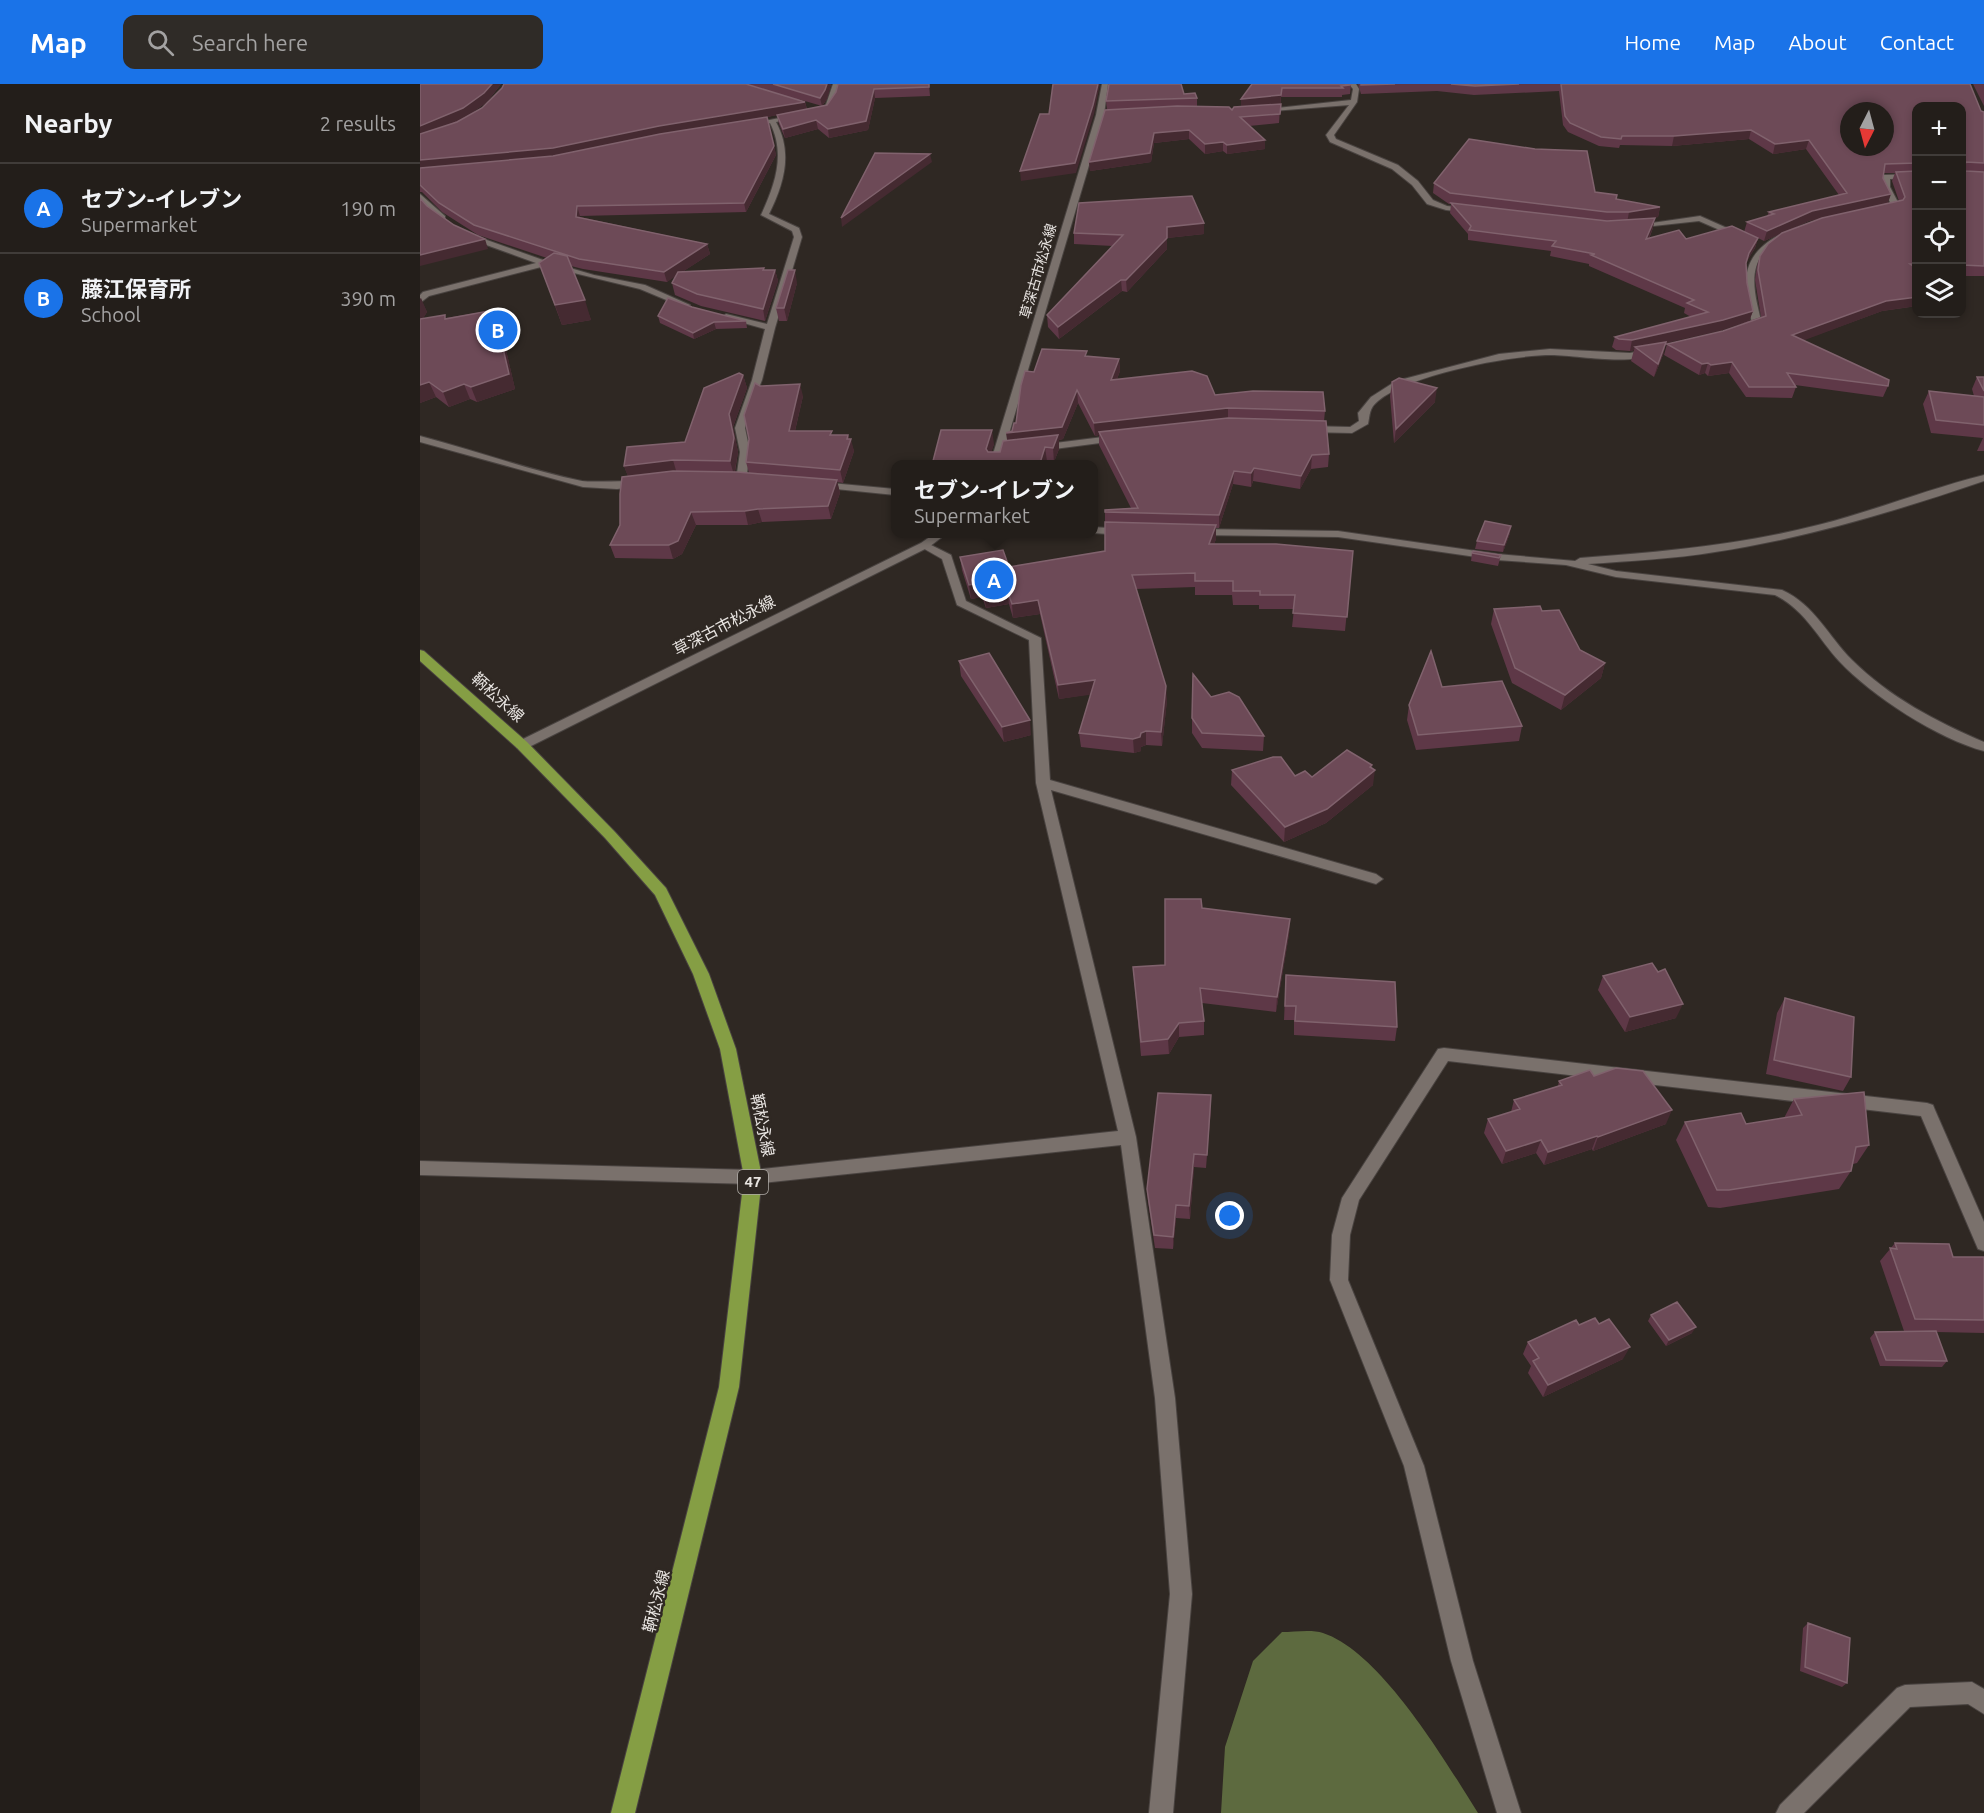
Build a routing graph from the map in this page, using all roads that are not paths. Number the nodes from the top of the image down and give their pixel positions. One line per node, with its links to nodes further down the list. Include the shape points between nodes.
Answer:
1 (836, 84): 5 (street, via 825,112)
2 (1105, 84): 9 (street, 草深古市松永線)
3 (1352, 84): 4 (street, via 1356,89)
4 (1354, 102): 6 (street); 15 (street, via 1330,135 1334,140 1395,167 1430,202)
5 (816, 111)
6 (1251, 111)
7 (807, 114): 10 (street)
8 (1111, 114): 9 (street)
9 (1100, 115): 33 (street, 草深古市松永線)
10 (771, 121): 11 (street); 25 (street, via 782,142 780,171 765,215 796,230 798,237)
11 (739, 126)
12 (1912, 176): 14 (street, via 1886,177 1886,187 1896,206)
13 (420, 196): 16 (street)
14 (1874, 210)
15 (1480, 212)
16 (447, 222)
17 (1627, 227): 20 (street, via 1700,218)
18 (1794, 232): 26 (street, via 1761,245 1749,271 1758,324)
19 (465, 233): 21 (street)
20 (1747, 239)
21 (540, 262): 22 (street, via 544,264 426,294); 23 (street, via 642,287)
22 (420, 300)
23 (697, 310)
24 (716, 315): 25 (street)
25 (770, 328): 36 (street, via 740,428 745,452)
26 (1735, 332)
27 (1665, 348): 28 (street, via 1630,356 1550,352 1499,357 1399,383 1374,399 1363,413 1364,422 1352,430)
28 (1299, 429)
29 (1134, 436): 31 (street)
30 (420, 439): 37 (street, via 584,484)
31 (1032, 448)
32 (1010, 451): 33 (street)
33 (999, 452): 34 (street, 草深古市松永線)
34 (997, 460)
35 (1984, 478): 45 (street, via 1898,507 1716,550)
36 (741, 480)
37 (657, 482)
38 (808, 484): 39 (street)
39 (891, 492)
40 (1098, 530): 41 (street)
41 (1132, 532)
42 (1188, 532): 45 (street, via 1338,534 1497,557)
43 (935, 538): 44 (street, 草深古市松永線)
44 (925, 545): 47 (street, 草深古市松永線); 49 (street, via 946,557 961,603 1035,639)
45 (1566, 562): 48 (street, via 1616,574 1758,588 1793,598 1847,663 1886,695 1952,734)
46 (420, 654): 47 (main road, 鞆松永線 / 47)
47 (522, 745): 53 (main road, 鞆松永線 / 47, via 661,892 701,974 728,1049)
48 (1984, 747)
49 (1043, 783): 50 (street); 51 (street)
50 (1376, 879)
51 (1128, 1137): 53 (street); 57 (street, via 1165,1398 1181,1594)
52 (420, 1168): 53 (street)
53 (753, 1177): 56 (main road, 鞆松永線 / 47, via 729,1387)
54 (1984, 1242): 58 (street, via 1927,1110 1444,1054 1351,1198 1341,1234 1339,1280 1414,1466 1462,1661)
55 (1984, 1703): 59 (street, via 1972,1693 1905,1696)
56 (623, 1813)
57 (1161, 1813)
58 (1509, 1813)
59 (1788, 1813)

